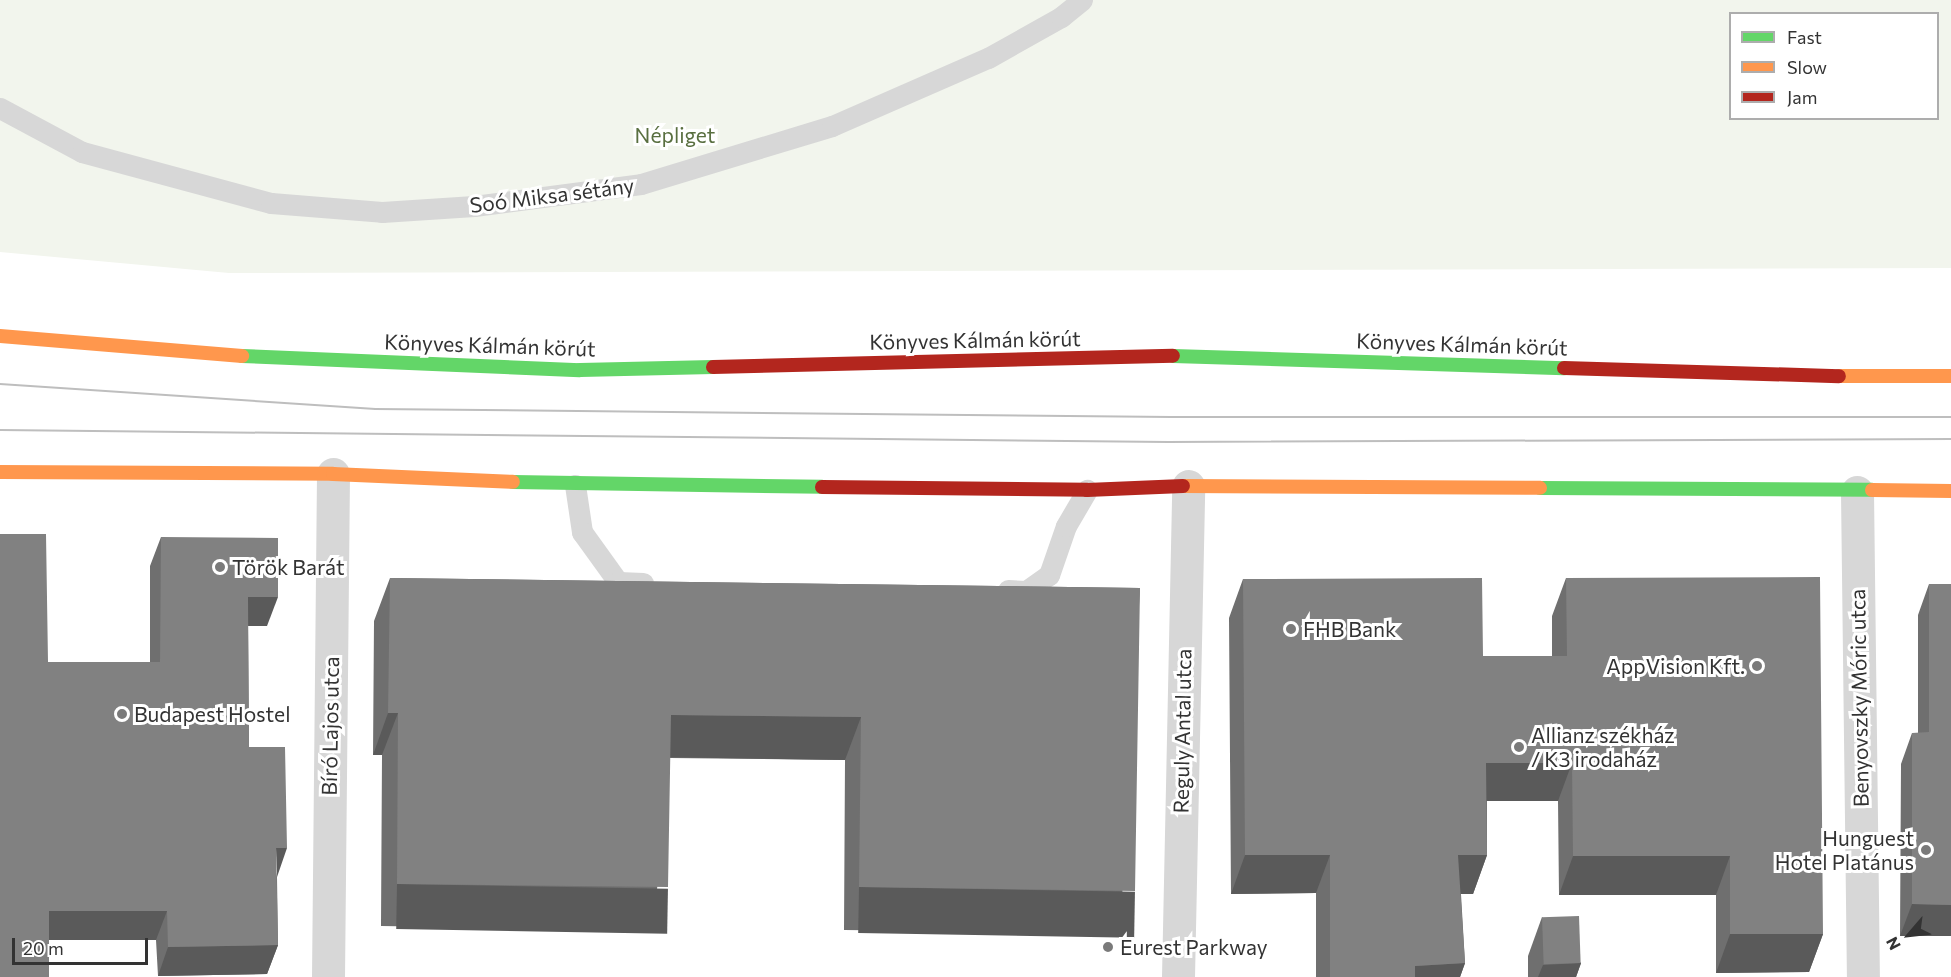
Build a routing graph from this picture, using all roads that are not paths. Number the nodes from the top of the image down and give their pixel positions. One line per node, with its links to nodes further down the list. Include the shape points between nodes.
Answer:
1 (1082, 0): 2 (lane, Soó Miksa sétány, via 1061,17 988,58 832,126 641,184 474,206 382,212 271,203 82,152)
2 (0, 108)
3 (0, 336): 4 (main road, Könyves Kálmán körút, via 270,358 580,370 1162,356 1865,377)
4 (1951, 376)
5 (0, 472): 6 (main road)
6 (333, 474): 7 (main road); 14 (street, Bíró Lajos utca)
7 (574, 485): 9 (main road); 12 (lane, via 582,532 618,582)
8 (1188, 486): 9 (main road); 11 (main road); 15 (street, Reguly Antal utca)
9 (1087, 490): 13 (lane, via 1066,526 1049,575 1026,591)
10 (1951, 491): 11 (main road)
11 (1857, 492): 16 (street, Benyovszky Móric utca)
12 (666, 583)
13 (990, 590)
14 (328, 977)
15 (1178, 977)
16 (1863, 977)

